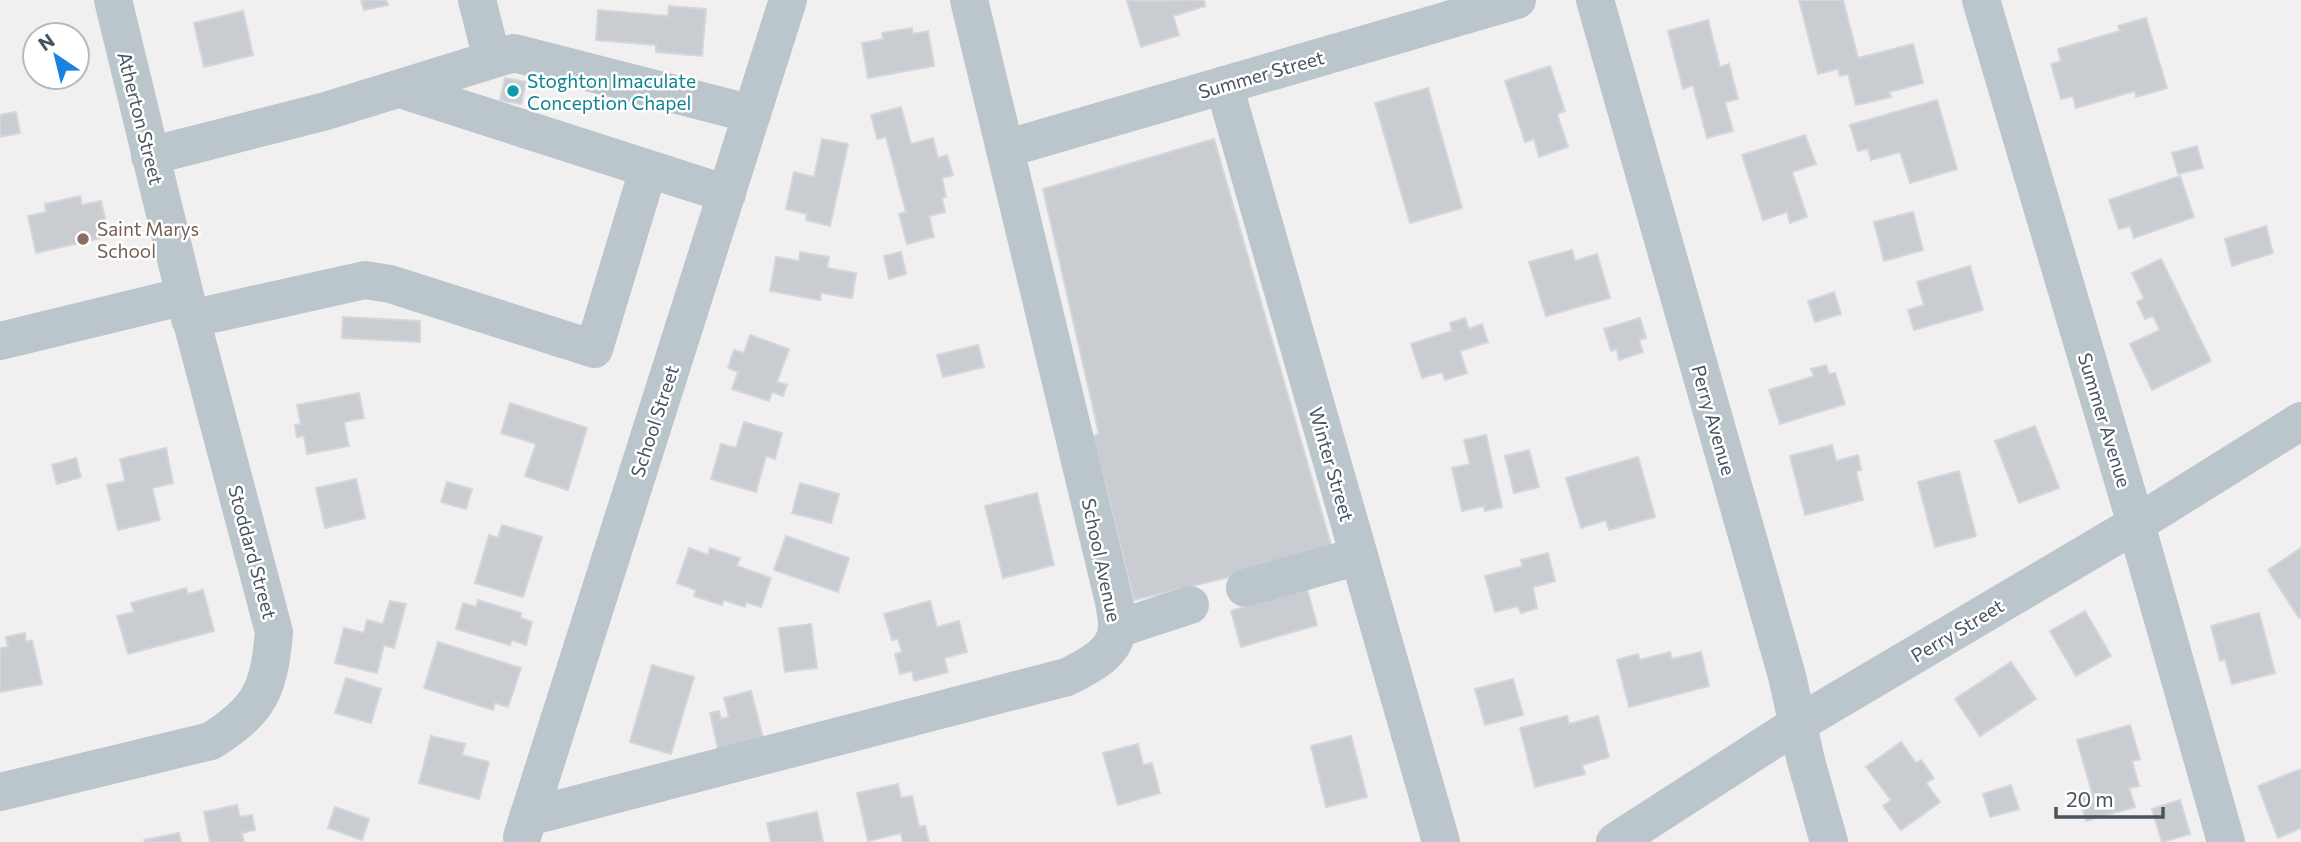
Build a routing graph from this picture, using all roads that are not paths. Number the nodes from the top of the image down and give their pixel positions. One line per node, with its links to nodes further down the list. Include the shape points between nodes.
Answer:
1 (113, 0): 13 (street, Atherton Street)
2 (477, 0): 8 (street)
3 (788, 0): 11 (street, School Street)
4 (970, 0): 12 (street, School Avenue)
5 (1517, 0): 9 (street, Summer Street)
6 (1595, 0): 24 (street, Perry Avenue, via 1787,676)
7 (1981, 0): 19 (street, Summer Avenue)
8 (492, 59): 10 (street); 11 (street, via 514,53)
9 (1224, 85): 12 (street, Summer Street); 20 (street, Winter Street)
10 (400, 89): 13 (street); 14 (street)
11 (752, 114): 15 (street, School Street)
12 (1005, 149): 23 (street, School Avenue)
13 (150, 156): 16 (street, Atherton Street)
14 (648, 170): 15 (street); 16 (street, via 594,349 365,280)
15 (727, 194): 26 (street, School Street)
16 (187, 308): 17 (street); 25 (street, Stoddard Street, via 274,632 271,664 260,697 238,724 211,741)
17 (0, 341)
18 (2301, 421): 19 (street, Perry Street)
19 (2136, 524): 24 (street, Perry Street); 30 (street, Summer Avenue)
20 (1359, 556): 21 (street); 27 (street, Winter Street)
21 (1245, 588)
22 (1190, 605): 23 (street)
23 (1117, 629): 26 (street, School Avenue, via 1112,645 1095,662 1067,677)
24 (1797, 725): 28 (street, Perry Street); 29 (street, Perry Avenue)
25 (0, 792)
26 (524, 829)
27 (1441, 842)
28 (1615, 842)
29 (1829, 842)
30 (2226, 842)

